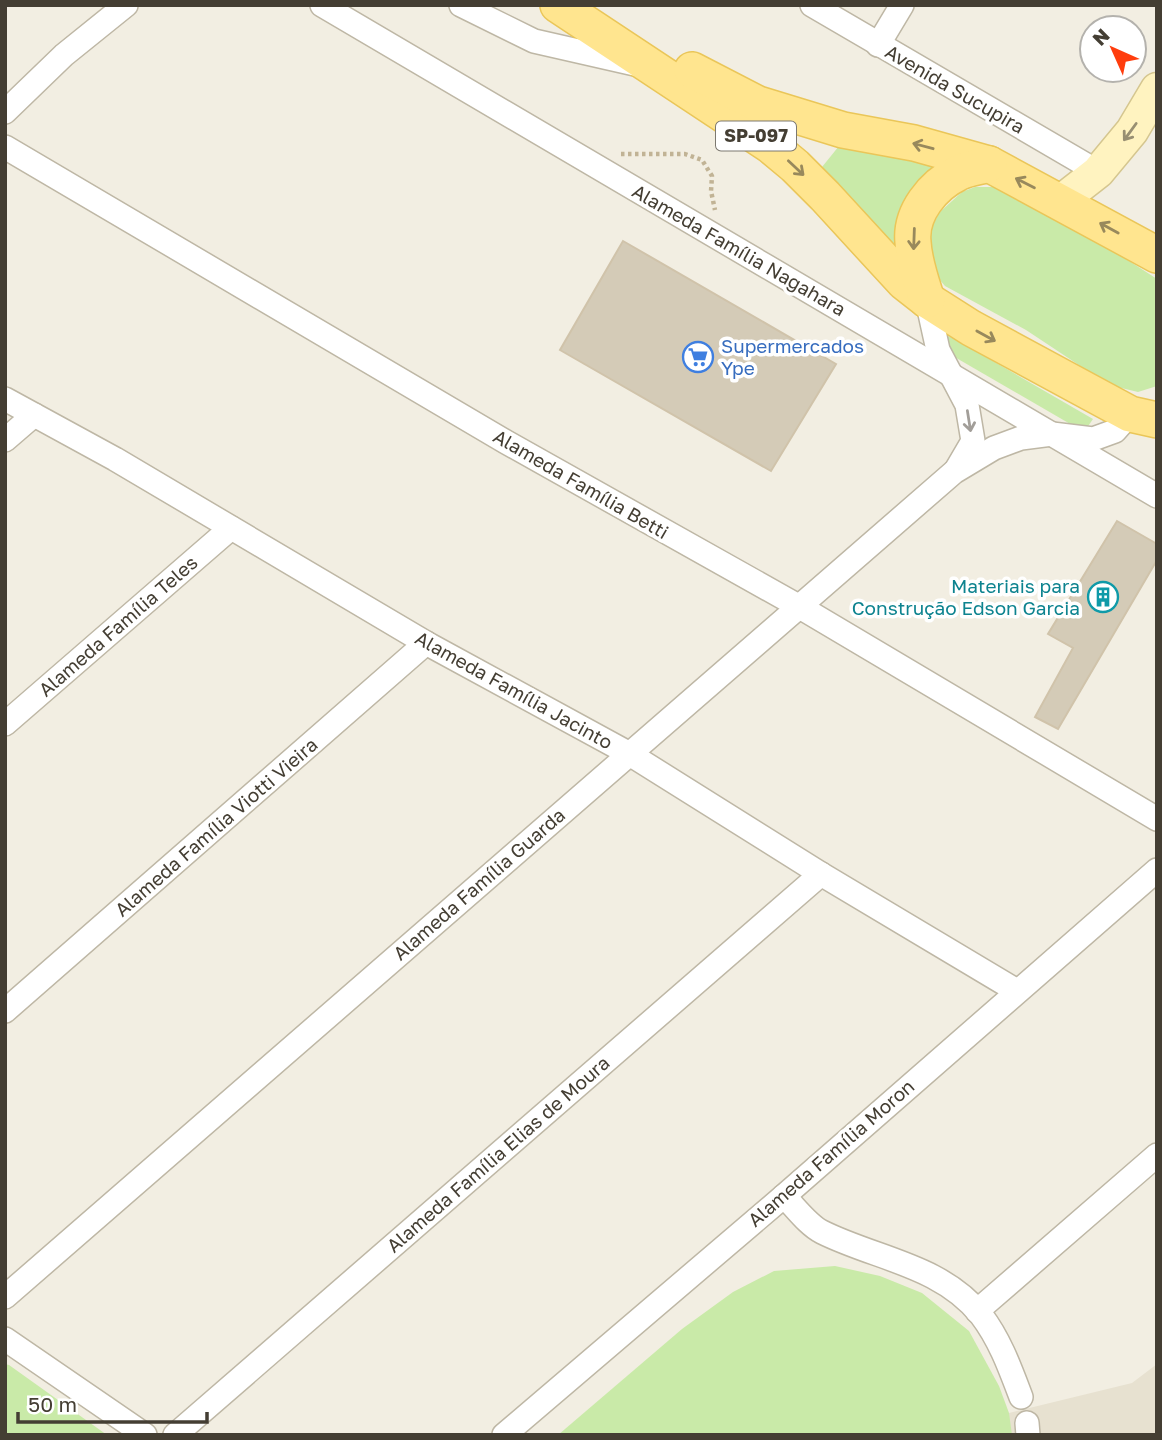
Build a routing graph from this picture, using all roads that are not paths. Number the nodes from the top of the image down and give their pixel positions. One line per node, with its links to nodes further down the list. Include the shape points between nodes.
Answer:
1 (126, 5): 11 (street, via 64,55)
2 (322, 5): 18 (street, Alameda Família Nagahara)
3 (461, 5): 9 (street, via 534,41)
4 (558, 5): 9 (main road, SP-097)
5 (563, 5): 13 (main road, SP-097, one-way to 5, via 843,130 758,104)
6 (812, 5): 8 (street, Avenida Sucupira)
7 (902, 5): 8 (street)
8 (878, 45): 14 (street, Avenida Sucupira)
9 (655, 69): 17 (main road, SP-097, one-way to 17, via 795,166 904,282)
10 (1157, 89): 14 (main road, one-way to 14, via 1132,131)
11 (5, 112)
12 (5, 147): 27 (street, Alameda Família Betti, via 506,442)
13 (989, 164): 15 (main road, SP-097, one-way to 13); 17 (main road, one-way to 17, via 958,172 934,189 919,209 912,239)
14 (1098, 172): 15 (main road)
15 (1061, 201): 16 (main road, SP-097, one-way to 15)
16 (1157, 255)
17 (927, 300): 18 (street, Alameda Família Guarda); 20 (main road, SP-097, one-way to 20, via 971,328)
18 (946, 370): 22 (street, Alameda Família Nagahara); 24 (street, Alameda Família Guarda, one-way to 24, via 967,405 973,441)
19 (5, 399): 21 (street, Alameda Família Jacinto)
20 (1148, 411): 22 (street, via 1093,439)
21 (34, 415): 23 (street); 26 (street, Alameda Família Jacinto)
22 (1052, 434): 24 (street, Alameda Família Guarda, via 994,448); 25 (street, Alameda Família Nagahara)
23 (5, 440)
24 (954, 472): 27 (street, Alameda Família Guarda)
25 (1157, 496)
26 (231, 528): 28 (street, Alameda Família Jacinto); 29 (street, Alameda Família Teles)
27 (800, 607): 30 (street, Alameda Família Guarda); 31 (street, Alameda Família Betti)
28 (426, 643): 30 (street, Alameda Família Jacinto); 35 (street, Alameda Família Viotti Vieira)
29 (5, 724)
30 (628, 753): 33 (street, Alameda Família Jacinto); 38 (street, Alameda Família Guarda)
31 (1157, 819)
32 (1157, 870): 34 (street, Alameda Família Moron)
33 (821, 874): 34 (street, Alameda Família Jacinto); 43 (street, Alameda Família Elias de Moura)
34 (1017, 991): 37 (street, Alameda Família Moron)
35 (5, 1012)
36 (1157, 1155): 39 (street)
37 (783, 1196): 39 (street, via 820,1231 914,1266 961,1294); 44 (street, Alameda Família Moron)
38 (5, 1297)
39 (977, 1311): 41 (street, via 1003,1350)
40 (5, 1339): 42 (street)
41 (1021, 1397)
42 (145, 1435)
43 (175, 1435)
44 (505, 1435)

